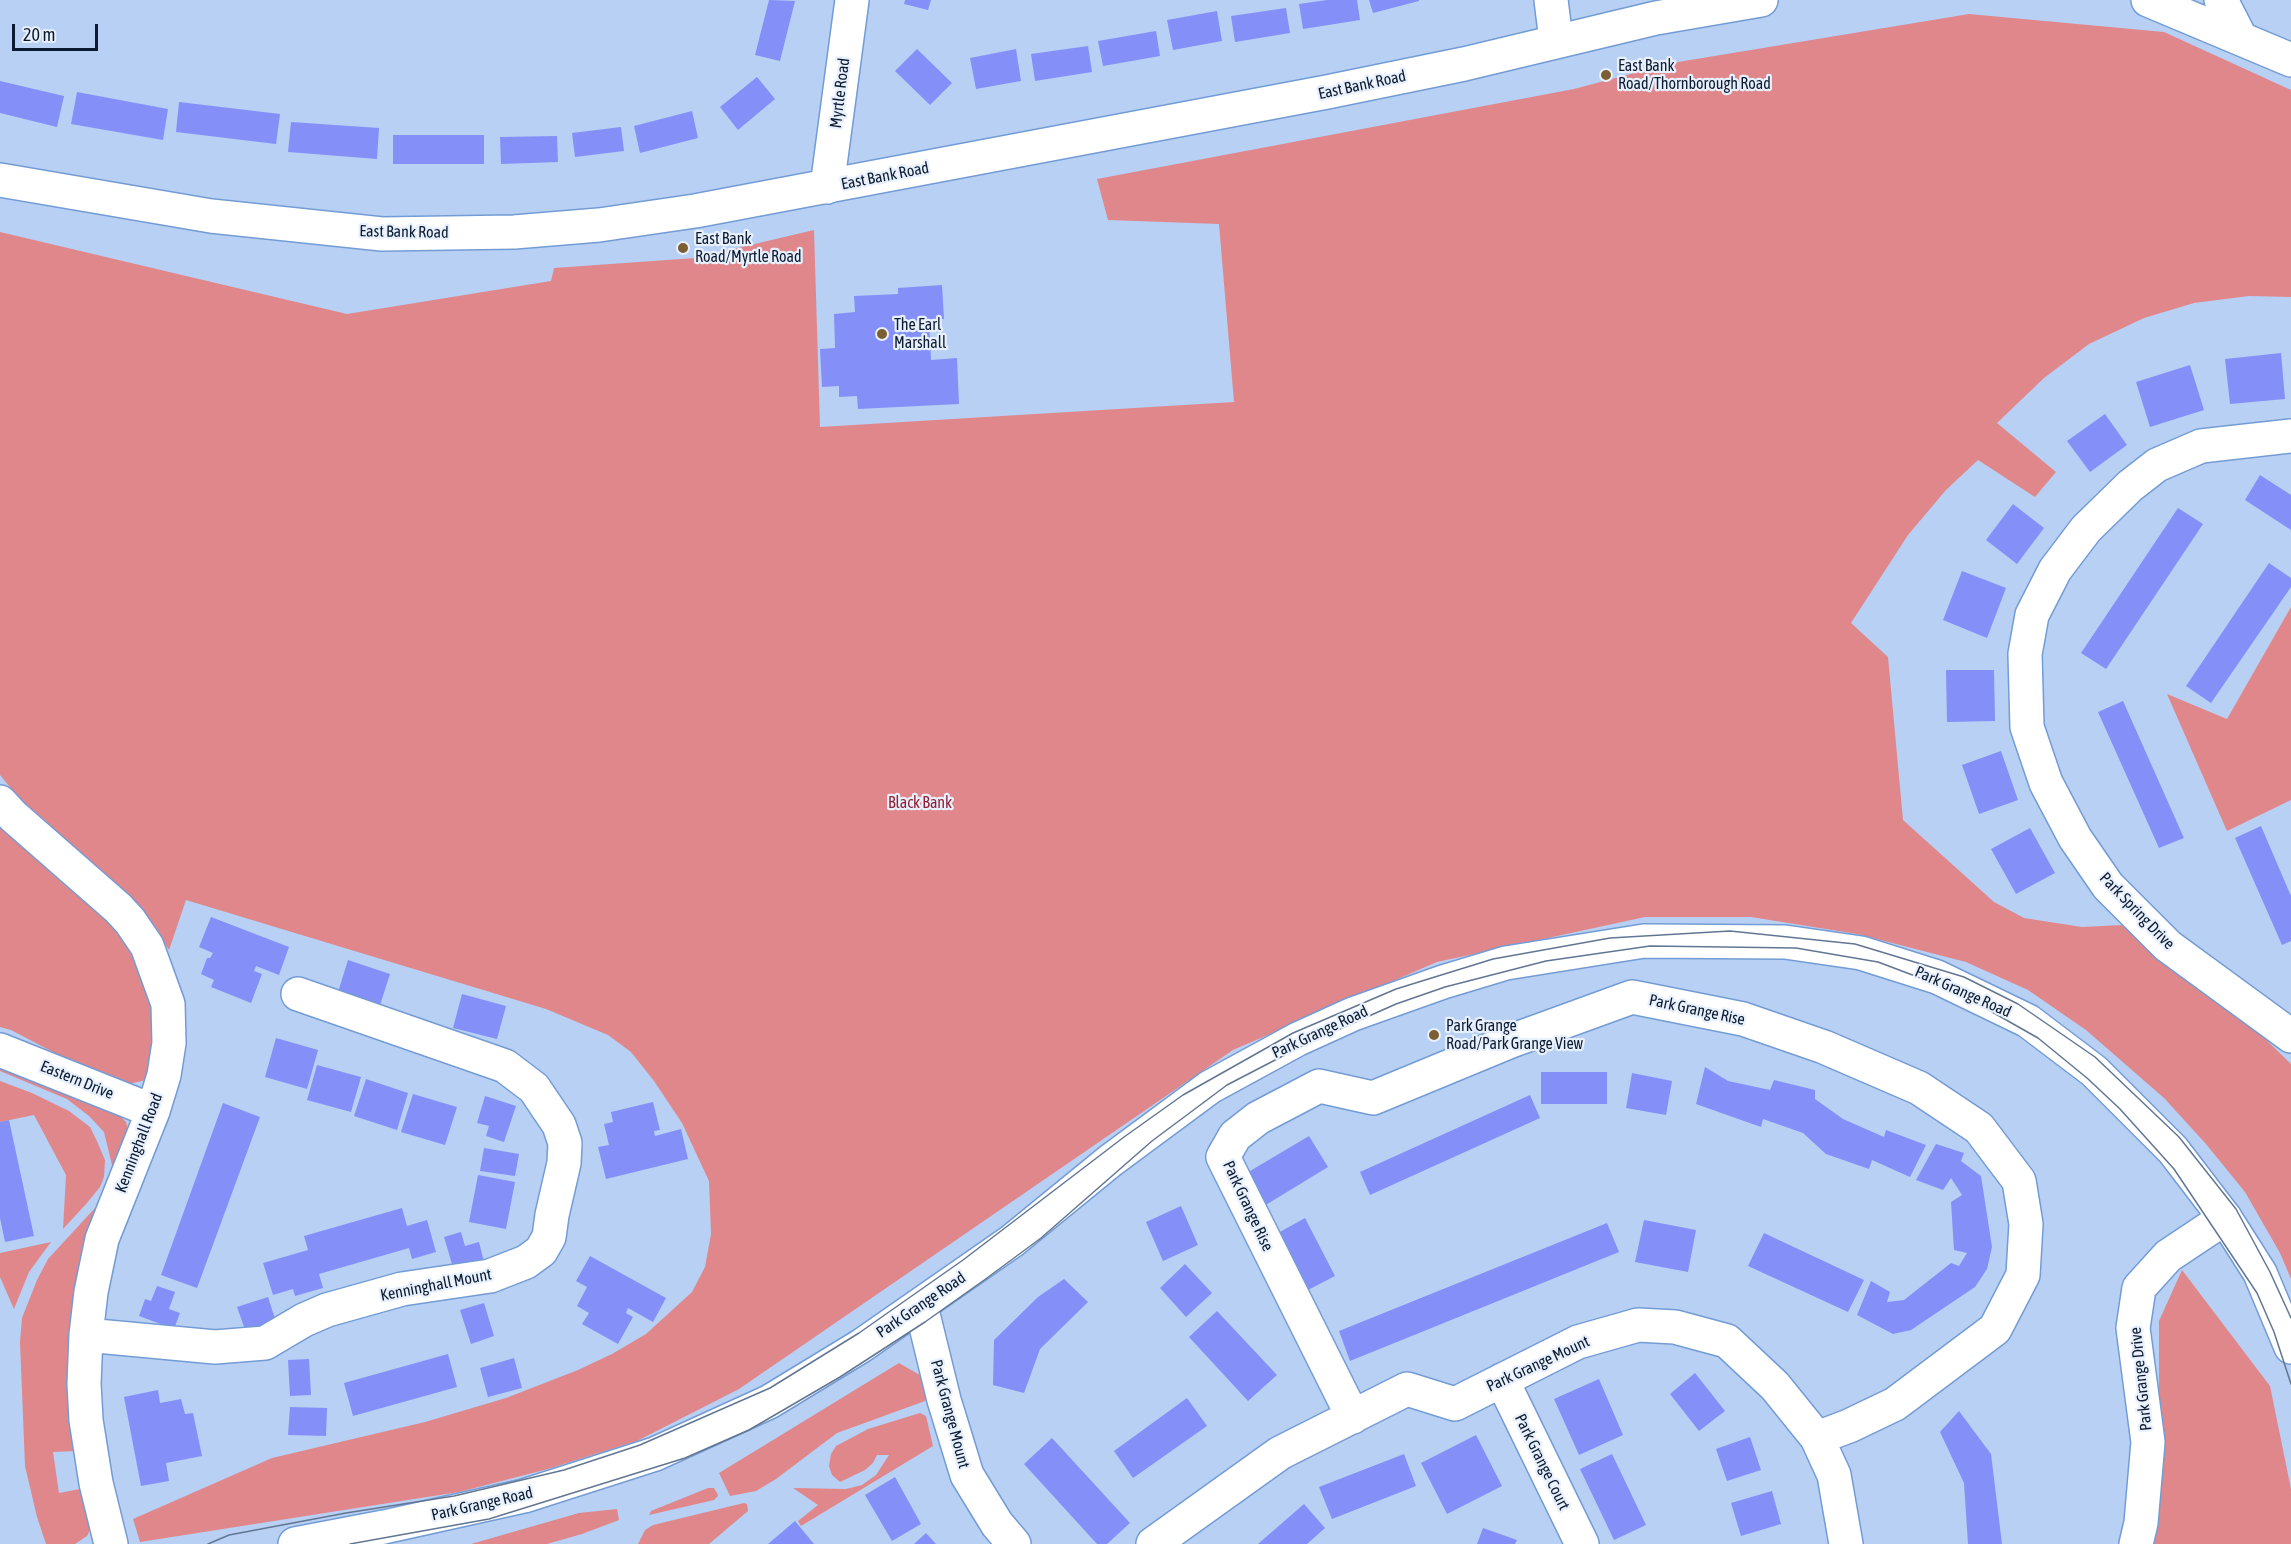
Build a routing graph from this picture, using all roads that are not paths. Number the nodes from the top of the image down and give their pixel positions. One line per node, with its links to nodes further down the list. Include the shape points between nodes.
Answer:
1 (852, 0): 10 (street, Myrtle Road)
2 (1551, 0): 7 (street)
3 (1761, 0): 7 (street, East Bank Road)
4 (2148, 0): 6 (street)
5 (2221, 0): 6 (street)
6 (2240, 37): 8 (street)
7 (1556, 40): 10 (street, East Bank Road, via 1464,64 1326,92)
8 (2291, 60)
9 (0, 180): 10 (street, East Bank Road, via 212,216 382,234 514,232 599,225)
10 (827, 187)
11 (2291, 436): 14 (street, Park Spring Drive, via 2200,446 2157,465 2130,486 2086,529 2055,570 2032,615 2025,654 2027,727 2046,783 2108,886 2168,946)
12 (0, 802): 16 (street, Kenninghall Road, via 118,908 147,946 168,1004 170,1043)
13 (298, 994): 19 (street, Kenninghall Mount, via 505,1066 534,1088 559,1125 565,1143 549,1237 541,1251 526,1262 490,1276 402,1288 327,1310 265,1343 215,1347)
14 (2291, 1036)
15 (0, 1050): 16 (street, Eastern Drive)
16 (153, 1111): 19 (street, Kenninghall Road, via 102,1239)
17 (2225, 1218): 18 (street, Park Grange Road, via 2174,1150 2094,1071 2028,1021 1937,977 1862,952 1785,942 1644,941 1506,963 1387,1002 1298,1039 1210,1087 1012,1241); 20 (street, Park Grange Road, via 2260,1273); 31 (street, Park Grange Drive, via 2168,1256 2139,1288 2133,1328 2148,1442 2142,1523)
18 (921, 1306): 24 (street, Park Grange Road, via 770,1402 655,1454); 27 (street, Park Grange Mount, via 967,1475)
19 (86, 1335): 25 (street, Kenninghall Road, via 86,1420)
20 (2291, 1347)
21 (1502, 1380): 22 (street, Park Grange Mount, via 1455,1404 1407,1389); 23 (street, Park Grange Mount, via 1578,1342 1638,1325 1675,1327 1727,1341 1775,1386); 29 (street, Park Grange Court)
22 (1353, 1417): 23 (street, Park Grange Rise, via 1223,1157 1235,1136 1258,1118 1319,1086 1373,1098 1632,997 1743,1019 1824,1047 1919,1088 1979,1128 2019,1181 2026,1224 2023,1275 1995,1329 1895,1404); 28 (street, Park Grange Mount, via 1280,1453)
23 (1817, 1438): 30 (street, Park Grange Mount, via 1833,1475)
24 (386, 1535): 26 (street, Park Grange Road)
25 (111, 1544)
26 (295, 1544)
27 (1014, 1544)
28 (1153, 1544)
29 (1582, 1544)
30 (1846, 1544)
31 (2136, 1544)

